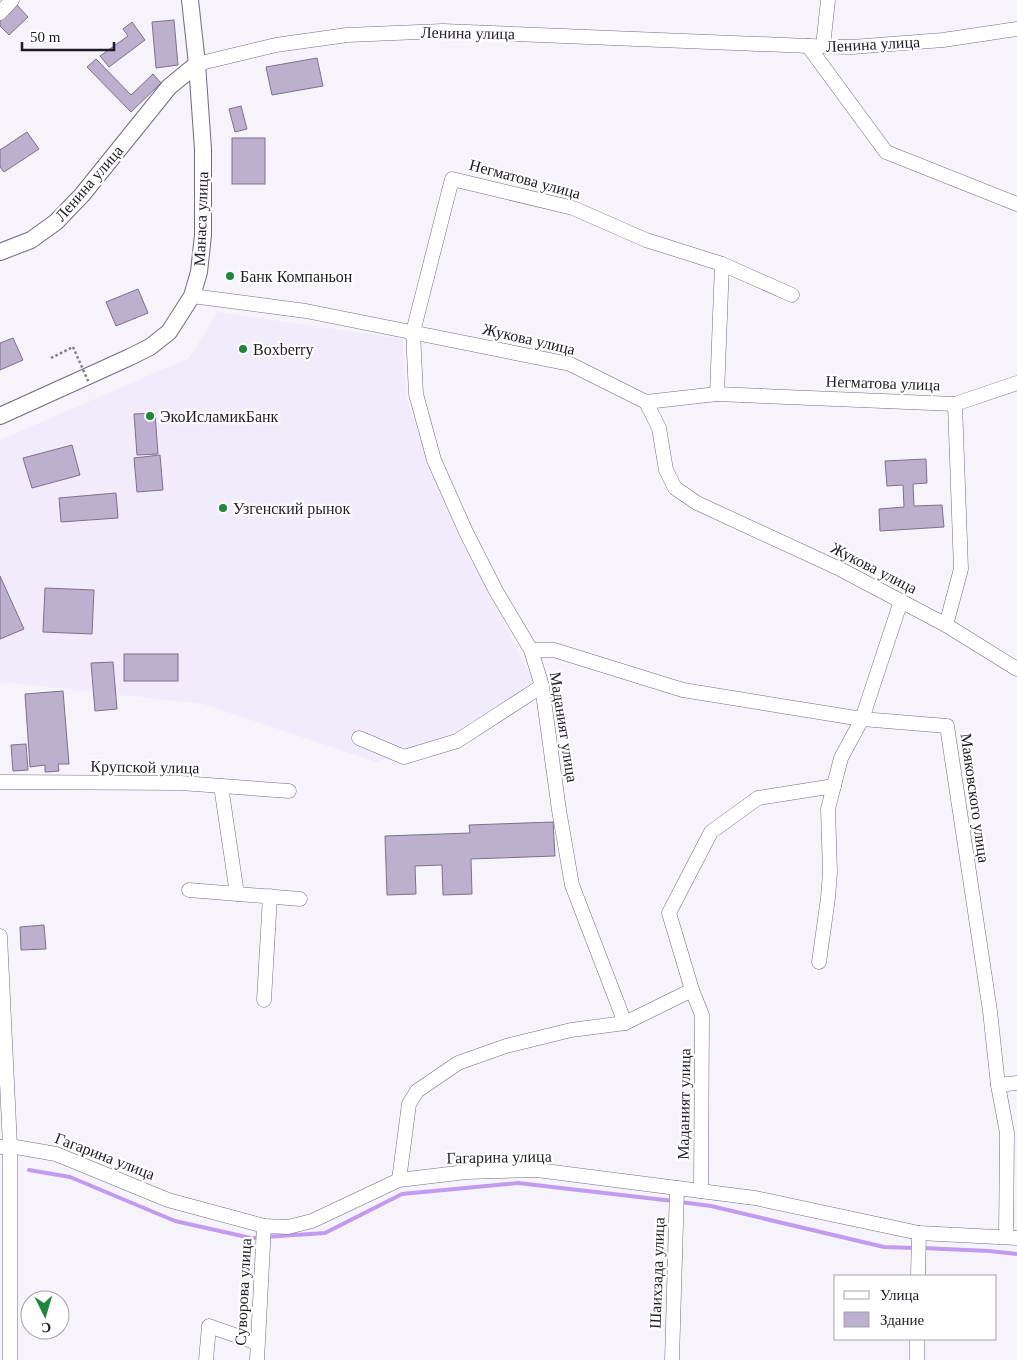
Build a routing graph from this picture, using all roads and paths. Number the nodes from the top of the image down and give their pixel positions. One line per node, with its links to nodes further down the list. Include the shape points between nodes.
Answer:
1 (12, 0): 4 (street)
2 (190, 0): 8 (main road, Манаса улица)
3 (828, 0): 7 (street)
4 (0, 13)
5 (1017, 29): 7 (street, Ленина улица, via 944,40)
6 (808, 46): 7 (street, Ленина улица); 8 (street, Ленина улица, via 443,31 347,35 276,46); 9 (street, via 886,152)
7 (822, 46)
8 (197, 64): 10 (main road, Ленина улица, via 169,87 82,196 56,222 32,240); 13 (main road, Манаса улица, via 203,235 199,272)
9 (1017, 204)
10 (0, 252)
11 (722, 264): 12 (street, Негматова улица); 14 (street, Негматова улица, via 646,240 573,208 452,178); 18 (street)
12 (792, 295)
13 (192, 296): 14 (street, Жукова улица, via 306,312); 21 (main road, Манаса улица, via 169,332 150,347)
14 (413, 332): 19 (street, Жукова улица, via 570,364); 24 (street, Маданият улица, via 416,394 434,460 496,591)
15 (51, 358): 16 (path, bridge, via 73,348)
16 (89, 383)
17 (1017, 383): 20 (street)
18 (717, 394): 19 (street, Негматова улица); 20 (street, Негматова улица)
19 (646, 402): 22 (street, Жукова улица, via 659,428 666,470 676,488 697,503)
20 (955, 404): 23 (street, Негматова улица, via 961,569)
21 (0, 416)
22 (901, 601): 23 (street, Жукова улица); 27 (street)
23 (946, 625): 25 (street, Жукова улица)
24 (531, 650): 26 (street, Маданият улица); 27 (street, Маяковского улица, via 554,650 682,690)
25 (1017, 669)
26 (542, 686): 28 (street, via 457,741 404,757); 42 (street, Маданият улица, via 572,885)
27 (862, 718): 31 (street, via 842,758); 44 (street, Маяковского улица, via 947,726)
28 (359, 738)
29 (0, 782): 30 (street, Крупской улица)
30 (222, 786): 32 (street, Крупской улица); 34 (street)
31 (834, 786): 38 (street, via 828,809 829,881); 39 (street, Маданият улица, via 758,798 711,832 669,913)
32 (289, 791)
33 (189, 890): 34 (street)
34 (237, 894): 35 (street)
35 (270, 896): 36 (street); 40 (street)
36 (300, 899)
37 (0, 936): 41 (street)
38 (819, 962)
39 (692, 990): 42 (street); 48 (street, Маданият улица, via 702,1015)
40 (264, 1000)
41 (2, 1005): 45 (street)
42 (626, 1024): 46 (street, via 570,1030 506,1046 458,1063 418,1091 409,1104)
43 (1017, 1083): 44 (street)
44 (998, 1085): 51 (street, Маяковского улица, via 1007,1133)
45 (5, 1147): 49 (street, Гагарина улица, via 56,1154 168,1200); 55 (street)
46 (399, 1180): 47 (street, Гагарина улица, via 466,1172 538,1170); 49 (street, Гагарина улица, via 312,1221)
47 (677, 1188): 48 (street, Гагарина улица); 58 (street, Шаихзада улица)
48 (701, 1191): 50 (street, Гагарина улица, via 755,1198)
49 (264, 1226): 54 (street, Суворова улица)
50 (919, 1233): 51 (street, Гагарина улица); 52 (street)
51 (1012, 1238)
52 (918, 1275)
53 (917, 1340): 59 (street)
54 (257, 1343): 56 (street, via 209,1326); 57 (street, Суворова улица)
55 (10, 1360)
56 (206, 1360)
57 (257, 1360)
58 (672, 1360)
59 (917, 1360)

